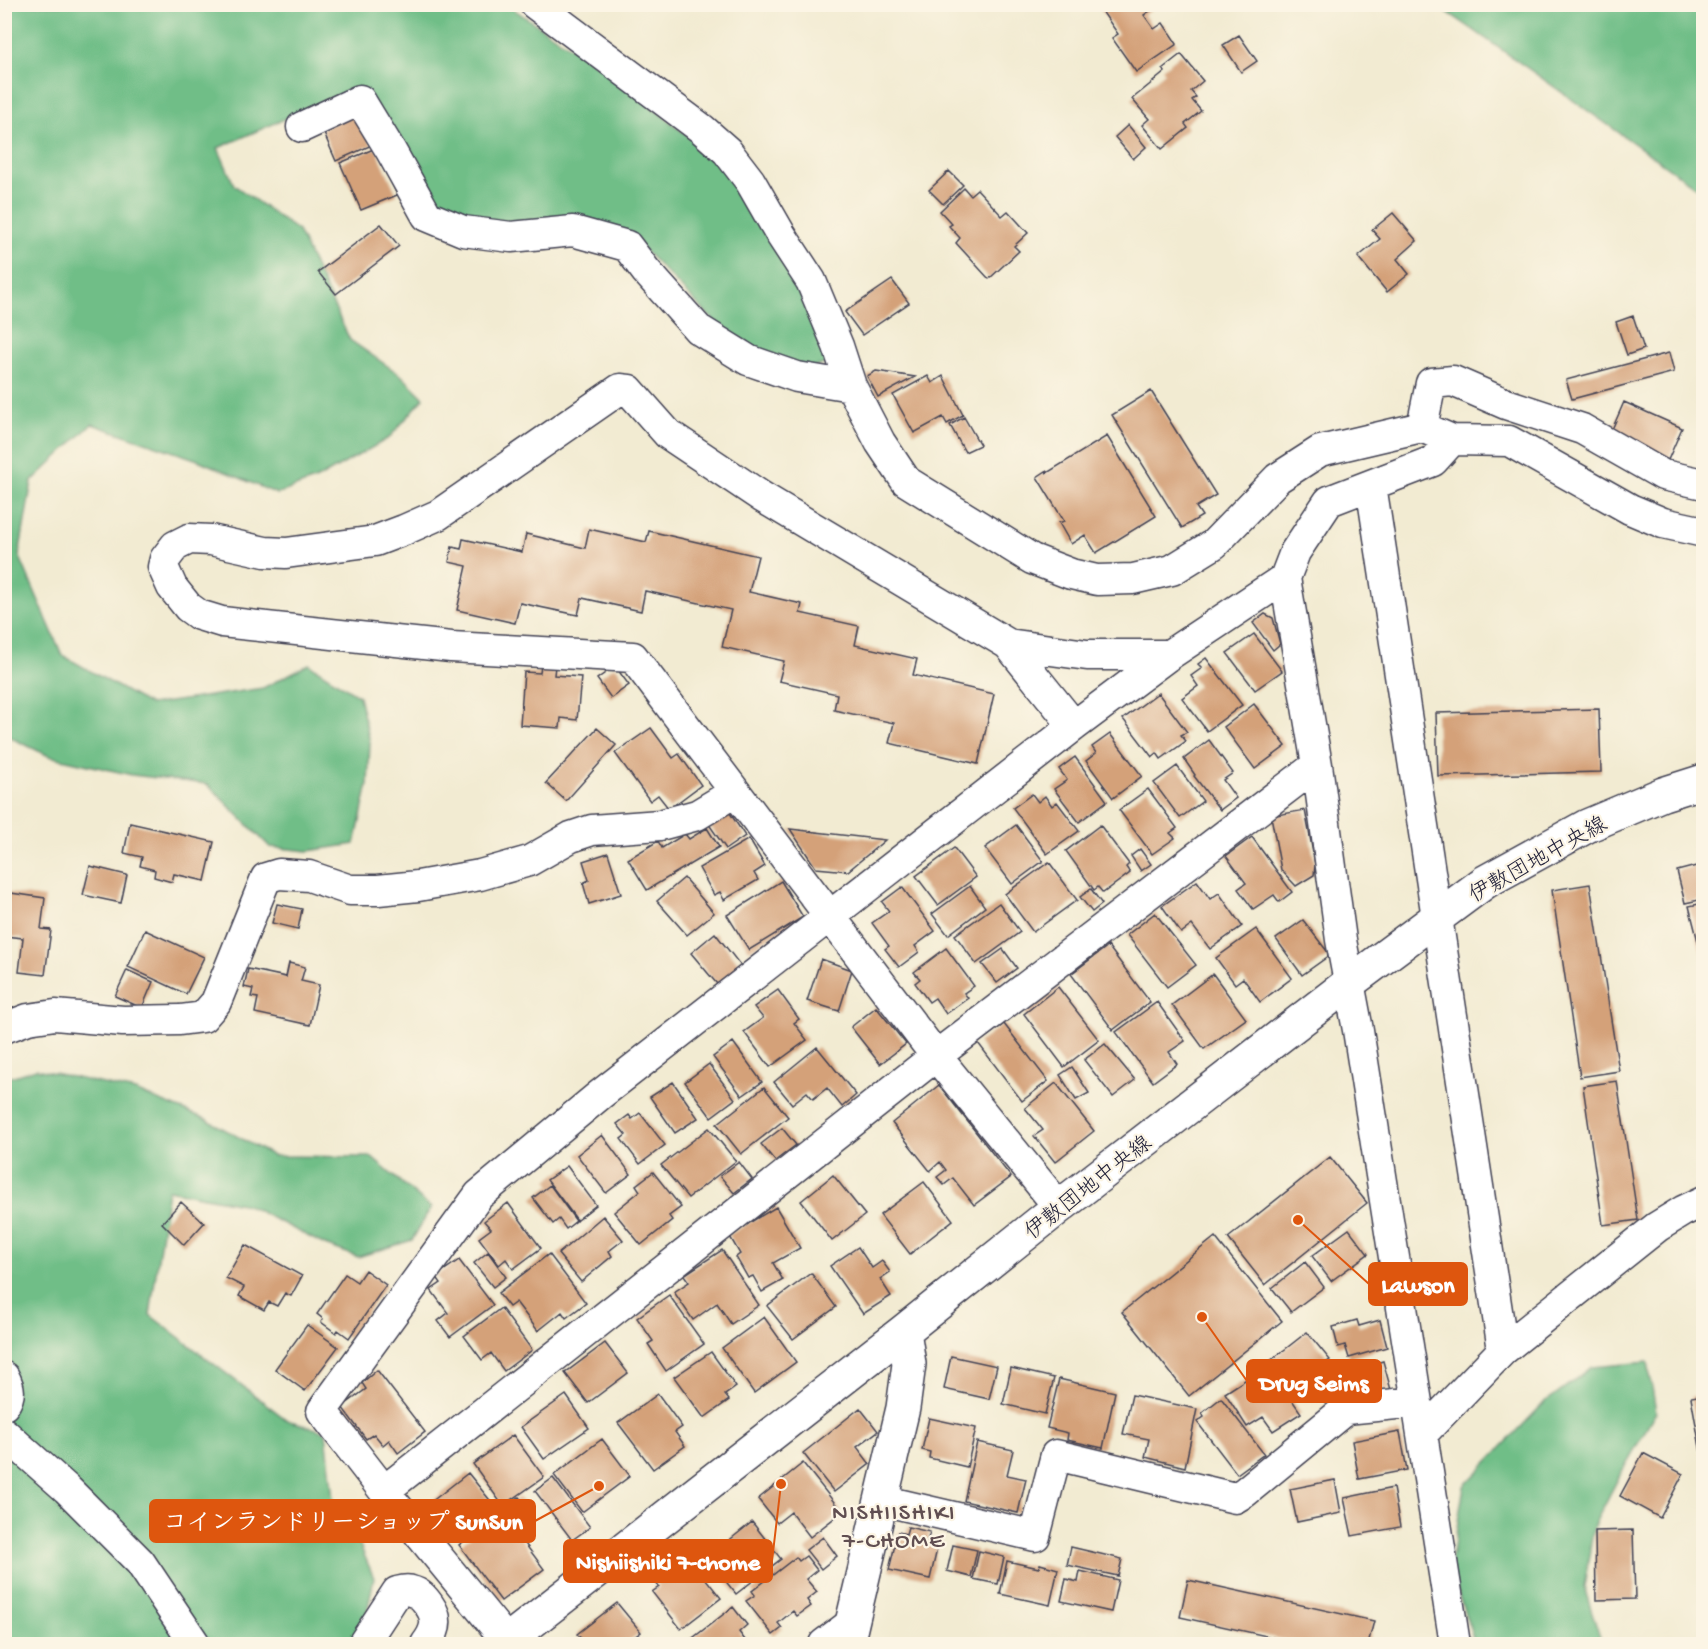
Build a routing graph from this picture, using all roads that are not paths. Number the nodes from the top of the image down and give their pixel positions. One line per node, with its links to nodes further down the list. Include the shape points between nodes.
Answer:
1 (534, 4): 3 (street, via 727,151 811,281)
2 (302, 127): 3 (street, via 360,100 427,216 463,231 511,237 573,231 627,246 698,329 748,360 798,377)
3 (851, 386): 4 (street, via 906,482 1032,559 1097,580 1132,579 1172,570 1214,544 1278,478 1320,451)
4 (1422, 427): 5 (street); 7 (street, via 1431,383 1453,381 1506,404 1582,429 1663,475)
5 (1452, 440): 6 (street, via 1433,461); 8 (street, via 1509,441 1630,508 1663,523)
6 (1371, 484): 9 (street, via 1329,501 1295,552); 17 (street)
7 (1704, 484)
8 (1704, 532)
9 (1285, 578): 11 (street); 13 (street)
10 (1008, 644): 11 (street, via 1087,655); 12 (street); 15 (street, via 762,497 668,434 629,390 620,389 438,515 375,541 286,553 189,539 175,546 165,559 172,587 188,607 222,622 451,646 633,657)
11 (1169, 655): 12 (street)
12 (1074, 726): 16 (street)
13 (1317, 765): 18 (street); 20 (street)
14 (1704, 781): 17 (street, 伊敷団地中央線, via 1587,826 1485,882)
15 (735, 792): 16 (street); 19 (street, via 697,816 660,825 592,830 529,861 459,879 350,890 309,876 279,874 266,878 216,1002 203,1017 123,1021 55,1015)
16 (830, 916): 20 (street); 30 (street, via 479,1194 322,1411)
17 (1436, 919): 18 (street, 伊敷団地中央線); 24 (street)
18 (1349, 983): 22 (street, 伊敷団地中央線); 26 (street)
19 (4, 1028)
20 (936, 1056): 22 (street); 30 (street)
21 (1704, 1201): 24 (street, via 1657,1227)
22 (1059, 1207): 23 (street, 伊敷団地中央線)
23 (904, 1331): 31 (street, via 909,1364 905,1397); 33 (street, 伊敷団地中央線)
24 (1503, 1350): 29 (street)
25 (4, 1377): 27 (street, via 9,1387)
26 (1416, 1402): 29 (street); 31 (street, via 1346,1408 1234,1498 1056,1455 1035,1536)
27 (4, 1405)
28 (4, 1433): 34 (street, via 140,1562)
29 (1422, 1434): 38 (street)
30 (384, 1491): 33 (street)
31 (881, 1500): 32 (street)
32 (849, 1634): 37 (street)
33 (505, 1643)
34 (195, 1644)
35 (363, 1644): 36 (street, via 397,1592 409,1590 423,1596 434,1612 436,1625)
36 (426, 1644)
37 (824, 1644)
38 (1455, 1644)

